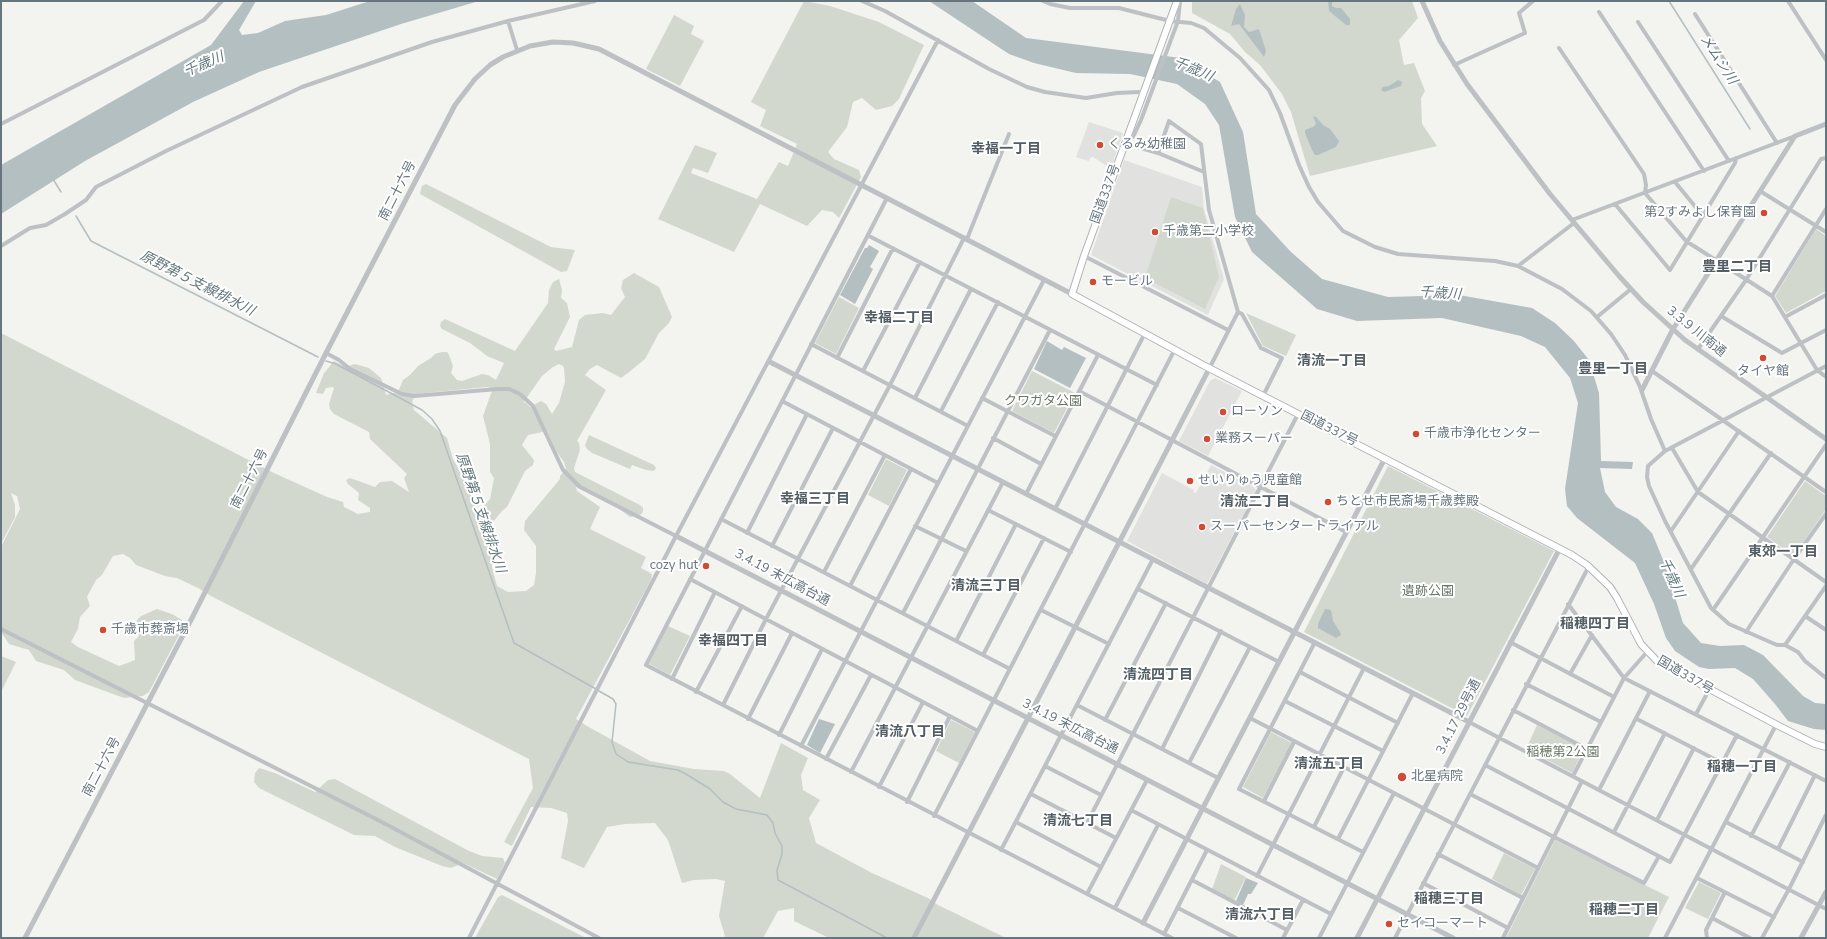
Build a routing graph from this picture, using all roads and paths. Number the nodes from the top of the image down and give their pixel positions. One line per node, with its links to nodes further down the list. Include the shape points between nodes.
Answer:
1 (222, 1): 23 (street, via 204,20)
2 (595, 1): 12 (street)
3 (862, 1): 17 (street, via 885,10)
4 (1043, 1): 13 (street, via 1070,8 1119,8)
5 (1177, 1): 13 (highway, 国道337号)
6 (1180, 1): 14 (street)
7 (1422, 1): 21 (street, 3.3.9 川南通)
8 (1533, 1): 21 (street, via 1519,13 1525,32)
9 (1788, 1): 20 (street)
10 (1599, 12): 33 (street)
11 (1695, 14): 28 (street)
12 (508, 21): 19 (street); 50 (street, via 432,42 302,87 96,187 86,200 65,214 46,225 30,228)
13 (1170, 21): 14 (street); 16 (highway, 国道337号)
14 (1178, 21): 16 (street); 55 (street, via 1204,28 1240,58 1269,90 1308,187 1344,231 1375,247 1398,254 1495,261)
15 (1638, 22): 32 (street)
16 (1167, 37): 27 (highway, 国道337号, via 1144,102)
17 (938, 40): 22 (street, via 1008,78 1039,90 1086,98 1117,92); 36 (street)
18 (1559, 48): 38 (street, via 1644,174)
19 (517, 50): 36 (street, 南二十六号, via 553,42 573,43 599,49); 79 (street, 南二十六号, via 490,65 474,80 455,106)
20 (1826, 60)
21 (1454, 65): 44 (street, 3.3.9 川南通)
22 (1139, 92)
23 (1, 124)
24 (1826, 124): 26 (street)
25 (1009, 134): 48 (street)
26 (1795, 136): 28 (street); 37 (street)
27 (1126, 141): 29 (street); 52 (highway, 国道337号)
28 (1777, 143): 30 (street)
29 (1158, 153): 34 (street); 34 (street, via 1169,121 1201,144)
30 (1736, 158): 32 (street); 43 (street)
31 (1826, 158): 41 (street, via 1821,159)
32 (1729, 161): 33 (street)
33 (1704, 171): 35 (street)
34 (1204, 172): 65 (street, via 1213,224)
35 (1675, 182): 38 (street); 43 (street)
36 (863, 186): 39 (street, 南二十六号); 82 (street)
37 (1760, 191): 41 (street); 54 (street)
38 (1645, 193): 40 (street); 49 (street)
39 (887, 198): 47 (street); 48 (street, 南二十六号)
40 (1615, 204): 44 (street); 49 (street, via 1670,270)
41 (1790, 209): 45 (street); 58 (street)
42 (1826, 209): 45 (street)
43 (1703, 216): 49 (street)
44 (1573, 222): 55 (street); 60 (street, 3.3.9 川南通)
45 (1815, 225): 46 (street); 63 (street)
46 (1826, 232)
47 (869, 236): 51 (street); 76 (street)
48 (966, 239): 56 (street); 57 (street, 南二十六号)
49 (1687, 242): 54 (street)
50 (1, 246)
51 (893, 248): 53 (street); 81 (street)
52 (1084, 256): 61 (highway, 国道337号); 72 (street)
53 (920, 262): 56 (street); 87 (street)
54 (1716, 262): 58 (street); 70 (street)
55 (1518, 266): 68 (street, via 1562,290)
56 (946, 276): 59 (street); 91 (street)
57 (1044, 280): 61 (street, 南二十六号); 66 (street)
58 (1746, 280): 63 (street); 67 (street)
59 (971, 289): 64 (street); 96 (street)
60 (1631, 289): 68 (street); 70 (street, 3.3.9 川南通)
61 (1072, 294): 74 (highway, 国道337号)
62 (1826, 295): 69 (street)
63 (1772, 296): 69 (street)
64 (998, 302): 66 (street); 101 (street)
65 (1238, 312): 72 (street); 95 (street, via 1242,314 1261,348 1282,358)
66 (1024, 316): 71 (street); 97 (street)
67 (1721, 316): 75 (street, via 1782,353); 78 (street)
68 (1597, 317): 93 (street, via 1625,355)
69 (1785, 317): 75 (street)
70 (1673, 329): 78 (street, 3.3.9 川南通); 88 (street)
71 (1050, 330): 80 (street); 102 (street)
72 (1228, 330): 84 (street)
73 (1826, 330): 75 (street)
74 (1145, 333): 77 (highway, 国道337号); 85 (street)
75 (1801, 343): 86 (street)
76 (811, 344): 81 (street); 89 (street)
77 (1175, 349): 84 (highway, 国道337号); 92 (street)
78 (1698, 349): 98 (street, 3.3.9 川南通)
79 (326, 353): 144 (street, via 350,369 402,394 414,396 509,389 520,394 533,406 563,470 580,487); 220 (street, 南二十六号)
80 (1098, 355): 85 (street); 94 (street)
81 (837, 358): 87 (street)
82 (770, 362): 89 (street); 144 (street)
83 (1826, 366): 86 (street)
84 (1209, 369): 95 (highway, 国道337号); 114 (street)
85 (1126, 370): 92 (street); 100 (street)
86 (1817, 370): 90 (street); 98 (street)
87 (863, 371): 91 (street)
88 (1652, 371): 93 (street); 106 (street)
89 (795, 374): 99 (street); 105 (street)
90 (1826, 378)
91 (890, 385): 96 (street); 105 (street)
92 (1157, 385): 107 (street)
93 (1642, 390): 118 (street)
94 (1079, 391): 100 (street); 111 (street)
95 (1263, 396): 104 (highway, 国道337号)
96 (915, 398): 101 (street)
97 (982, 398): 102 (street); 108 (street)
98 (1766, 398): 106 (street); 113 (street, 3.3.9 川南通)
99 (782, 401): 103 (street); 137 (street)
100 (1108, 406): 107 (street); 133 (street)
101 (940, 411): 108 (street)
102 (1008, 411): 111 (street); 112 (street)
103 (807, 414): 109 (street); 143 (street)
104 (1298, 414): 122 (highway, 国道337号); 129 (street)
105 (874, 415): 115 (street); 121 (street)
106 (1723, 420): 110 (street); 117 (street)
107 (1138, 421): 114 (street); 139 (street)
108 (968, 426): 121 (street)
109 (833, 428): 115 (street); 149 (street)
110 (1739, 431): 119 (street); 130 (street)
111 (1055, 436): 123 (street)
112 (994, 438): 123 (street); 125 (street)
113 (1826, 439)
114 (1172, 441): 129 (street); 148 (street)
115 (860, 442): 120 (street); 155 (street)
116 (1826, 445): 126 (street)
117 (1672, 448): 118 (street); 130 (street)
118 (1665, 451): 141 (street, via 1648,466 1647,477)
119 (1771, 453): 126 (street); 135 (street)
120 (885, 456): 124 (street); 159 (street)
121 (953, 456): 125 (street); 128 (street)
122 (1385, 458): 142 (street); 150 (highway, 国道337号)
123 (1041, 464): 132 (street)
124 (911, 469): 128 (street); 162 (street)
125 (977, 469): 127 (street); 147 (street)
126 (1804, 477): 131 (street); 145 (street)
127 (1003, 482): 132 (street); 134 (street)
128 (938, 483): 140 (street)
129 (1261, 487): 142 (street); 164 (street)
130 (1698, 492): 135 (street); 141 (street)
131 (1826, 492)
132 (1026, 494): 133 (street)
133 (1055, 509): 139 (street)
134 (988, 510): 138 (street); 152 (street)
135 (1729, 514): 145 (street); 158 (street)
136 (1826, 514): 156 (street)
137 (721, 519): 143 (street); 151 (street)
138 (1016, 524): 146 (street); 188 (street)
139 (1084, 524): 148 (street); 153 (street)
140 (915, 526): 147 (street); 168 (street)
141 (1671, 531): 158 (street)
142 (1346, 532): 184 (street)
143 (747, 533): 149 (street)
144 (676, 536): 151 (street, 3.4.19 末広高台通); 315 (street)
145 (1762, 537): 156 (street); 173 (street)
146 (1044, 538): 153 (street); 196 (street)
147 (941, 539): 152 (street); 174 (street)
148 (1119, 541): 154 (street); 179 (street)
149 (772, 546): 155 (street)
150 (1560, 548): 157 (highway, 国道337号); 190 (street, 3.4.17 29号通)
151 (705, 550): 160 (street); 166 (street, 3.4.19 末広高台通)
152 (966, 551): 178 (street)
153 (1071, 552): 172 (street)
154 (1153, 558): 164 (street); 165 (street)
155 (798, 559): 159 (street); 166 (street)
156 (1794, 559): 161 (street); 185 (street)
157 (1589, 566): 170 (street); 195 (highway, 国道337号, via 1610,587)
158 (1691, 569): 173 (street)
159 (824, 572): 162 (street)
160 (690, 579): 167 (street); 208 (street, via 646,665)
161 (1826, 582)
162 (850, 586): 168 (street)
163 (1826, 586): 176 (street)
164 (1208, 587): 175 (street); 184 (street)
165 (1138, 589): 169 (street); 191 (street)
166 (782, 590): 177 (street); 182 (street, 3.4.19 末広高台通)
167 (715, 592): 171 (street); 208 (street)
168 (877, 599): 174 (street); 182 (street)
169 (1166, 603): 175 (street); 230 (street)
170 (1568, 604): 187 (street); 198 (street)
171 (742, 606): 177 (street); 213 (street)
172 (1041, 610): 179 (street); 202 (street)
173 (1713, 610): 185 (street, via 1729,624)
174 (903, 613): 178 (street)
175 (1193, 616): 183 (street); 239 (street)
176 (1805, 616): 181 (street); 192 (street)
177 (766, 619): 186 (street); 221 (street)
178 (927, 625): 188 (street); 197 (street)
179 (1074, 628): 191 (street); 227 (street)
180 (1, 629): 220 (street)
181 (1826, 630)
182 (860, 631): 197 (street, 3.4.19 末広高台通); 199 (street)
183 (1221, 631): 193 (street); 249 (street)
184 (1295, 632): 189 (street); 200 (street)
185 (1746, 632): 192 (street)
186 (792, 633): 194 (street); 226 (street)
187 (1592, 635): 204 (street); 206 (street)
188 (956, 641): 196 (street)
189 (1315, 642): 201 (street); 203 (street)
190 (1510, 642): 198 (street); 231 (street, 3.4.17 29号通)
191 (1109, 644): 222 (street)
192 (1785, 645): 207 (street, via 1798,652)
193 (1250, 646): 200 (street); 255 (street)
194 (822, 649): 199 (street); 240 (street)
195 (1647, 652): 206 (street); 211 (highway, 国道337号, via 1657,661)
196 (983, 655): 202 (street)
197 (910, 656): 210 (street); 217 (street, 3.4.19 末広高台通)
198 (1540, 658): 204 (street); 209 (street)
199 (844, 661): 205 (street); 245 (street)
200 (1279, 662): 228 (street)
201 (1364, 668): 214 (street); 215 (street)
202 (1010, 669): 217 (street)
203 (1300, 672): 215 (street); 218 (street)
204 (1570, 674): 216 (street)
205 (871, 675): 210 (street); 253 (street)
206 (1624, 678): 212 (street); 216 (street)
207 (1826, 678)
208 (672, 679): 213 (street)
209 (1526, 684): 223 (street); 232 (street)
210 (894, 687): 219 (street); 261 (street)
211 (1709, 690): 224 (street); 234 (highway, 国道337号)
212 (1650, 691): 224 (street); 229 (street)
213 (696, 692): 221 (street)
214 (1413, 693): 231 (street); 233 (street)
215 (1349, 697): 233 (street); 235 (street)
216 (1614, 697): 232 (street)
217 (994, 701): 227 (street, 3.4.19 末広高台通); 237 (street)
218 (1285, 701): 235 (street); 236 (street)
219 (923, 702): 225 (street); 269 (street)
220 (147, 704): 315 (street, via 378,820); 336 (street, 南二十六号)
221 (723, 705): 226 (street)
222 (1077, 705): 230 (street); 242 (street)
223 (1513, 710): 243 (street); 250 (street)
224 (1696, 714): 241 (street)
225 (950, 716): 237 (street); 275 (street)
226 (748, 718): 240 (street)
227 (1028, 718): 242 (street, 3.4.19 末広高台通); 293 (street)
228 (1250, 718): 236 (street); 264 (street)
229 (1637, 719): 238 (street); 270 (street)
230 (1105, 720): 239 (street)
231 (1469, 722): 243 (street); 279 (street, 3.4.17 29号通)
232 (1601, 722): 250 (street)
233 (1398, 723): 251 (street)
234 (1776, 725): 246 (highway, 国道337号); 248 (street)
235 (1334, 726): 251 (street); 252 (street)
236 (1270, 729): 244 (street); 276 (street, via 1239,789)
237 (978, 731): 284 (street)
238 (1665, 733): 247 (street); 277 (street)
239 (1133, 734): 249 (street); 257 (street)
240 (779, 735): 245 (street)
241 (1737, 735): 248 (street); 256 (street)
242 (1061, 736): 257 (street, 3.4.19 末広高台通); 259 (street)
243 (1499, 737): 258 (street); 263 (street)
244 (1294, 742): 252 (street); 276 (street)
245 (801, 746): 253 (street)
246 (1826, 747)
247 (1694, 748): 256 (street); 285 (street)
248 (1764, 748): 254 (street); 287 (street)
249 (1162, 749): 255 (street)
250 (1587, 749): 263 (street)
251 (1383, 751): 266 (street)
252 (1319, 754): 260 (street); 282 (street)
253 (826, 759): 261 (street)
254 (1790, 762): 262 (street); 295 (street)
255 (1189, 763): 264 (street)
256 (1722, 763): 294 (street)
257 (1118, 765): 265 (street, 3.4.19 末広高台通); 274 (street)
258 (1485, 765): 273 (street); 280 (street)
259 (1045, 766): 272 (street); 274 (street)
260 (1344, 767): 266 (street); 291 (street)
261 (851, 772): 269 (street)
262 (1815, 775): 268 (street); 302 (street)
263 (1573, 776): 267 (street)
264 (1218, 778): 278 (street)
265 (1147, 780): 278 (street, 3.4.19 末広高台通); 281 (street)
266 (1368, 780): 271 (street); 298 (street)
267 (1582, 781): 270 (street); 280 (street)
268 (1826, 781)
269 (879, 787): 275 (street)
270 (1600, 790): 277 (street)
271 (1394, 793): 279 (street); 305 (street)
272 (1031, 794): 286 (street); 288 (street)
273 (1470, 794): 290 (street); 297 (street)
274 (1101, 795): 288 (street)
275 (907, 802): 284 (street)
276 (1264, 802): 282 (street)
277 (1628, 805): 285 (street); 292 (street)
278 (1202, 809): 299 (street); 300 (street, 3.4.19 末広高台通)
279 (1424, 809): 290 (street); 322 (street, 3.4.17 29号通)
280 (1569, 809): 292 (street); 297 (street)
281 (1130, 810): 289 (street); 296 (street)
282 (1289, 814): 291 (street); 300 (street)
283 (1826, 815): 308 (street)
284 (934, 816): 293 (street)
285 (1657, 820): 294 (street)
286 (1016, 822): 303 (street); 309 (street)
287 (1726, 822): 295 (street); 301 (street)
288 (1087, 823): 296 (street)
289 (1158, 825): 299 (street); 325 (street)
290 (1453, 825): 306 (street); 310 (street)
291 (1314, 827): 298 (street)
292 (1614, 832): 307 (street)
293 (967, 833): 303 (street); 339 (street)
294 (1685, 835): 301 (street); 307 (street, via 1670,862)
295 (1751, 836): 302 (street)
296 (1116, 838): 309 (street)
297 (1554, 838): 307 (street, via 1644,883); 310 (street)
298 (1338, 839): 305 (street)
299 (1186, 840): 304 (street); 332 (street)
300 (1273, 845): 311 (street); 314 (street, 3.4.19 末広高台通)
301 (1712, 849): 312 (street); 317 (street)
302 (1778, 849): 308 (street)
303 (1001, 850): 320 (street)
304 (1207, 850): 311 (street); 313 (street)
305 (1363, 852): 314 (street)
306 (1438, 854): 316 (street); 321 (street)
307 (1659, 856)
308 (1803, 862): 317 (street)
309 (1101, 867): 320 (street)
310 (1538, 868): 321 (street)
311 (1257, 876): 323 (street)
312 (1697, 878): 318 (street); 348 (street)
313 (1192, 880): 326 (street); 334 (street)
314 (1347, 882): 322 (street, 3.4.19 末広高台通); 328 (street)
315 (497, 884): 337 (street); 338 (street)
316 (1423, 884): 329 (street); 333 (street)
317 (1789, 889): 324 (street); 330 (street)
318 (1725, 892): 330 (street); 331 (street)
319 (1826, 892): 324 (street)
320 (1087, 894): 325 (street)
321 (1523, 898): 333 (street)
322 (1377, 899): 329 (street, 3.4.19 末広高台通); 344 (street, 3.4.17 29号通)
323 (1303, 900): 328 (street); 334 (street)
324 (1819, 905): 327 (street); 352 (street)
325 (1115, 908): 332 (street)
326 (1178, 908): 335 (street); 341 (street)
327 (1826, 909)
328 (1331, 914): 343 (street)
329 (1407, 914): 345 (street); 346 (street, 3.4.19 末広高台通)
330 (1774, 917): 351 (street)
331 (1712, 918): 349 (street, via 1706,930); 350 (street)
332 (1143, 923): 335 (street)
333 (1508, 928): 347 (street)
334 (1287, 930): 342 (street)
335 (1164, 934): 340 (street)
336 (25, 938)
337 (469, 938)
338 (598, 938)
339 (914, 938)
340 (1172, 938)
341 (1236, 938)
342 (1283, 938)
343 (1318, 938)
344 (1357, 938)
345 (1394, 938)
346 (1453, 938)
347 (1503, 938)
348 (1665, 938)
349 (1707, 938)
350 (1750, 938)
351 (1762, 938)
352 (1802, 938)

